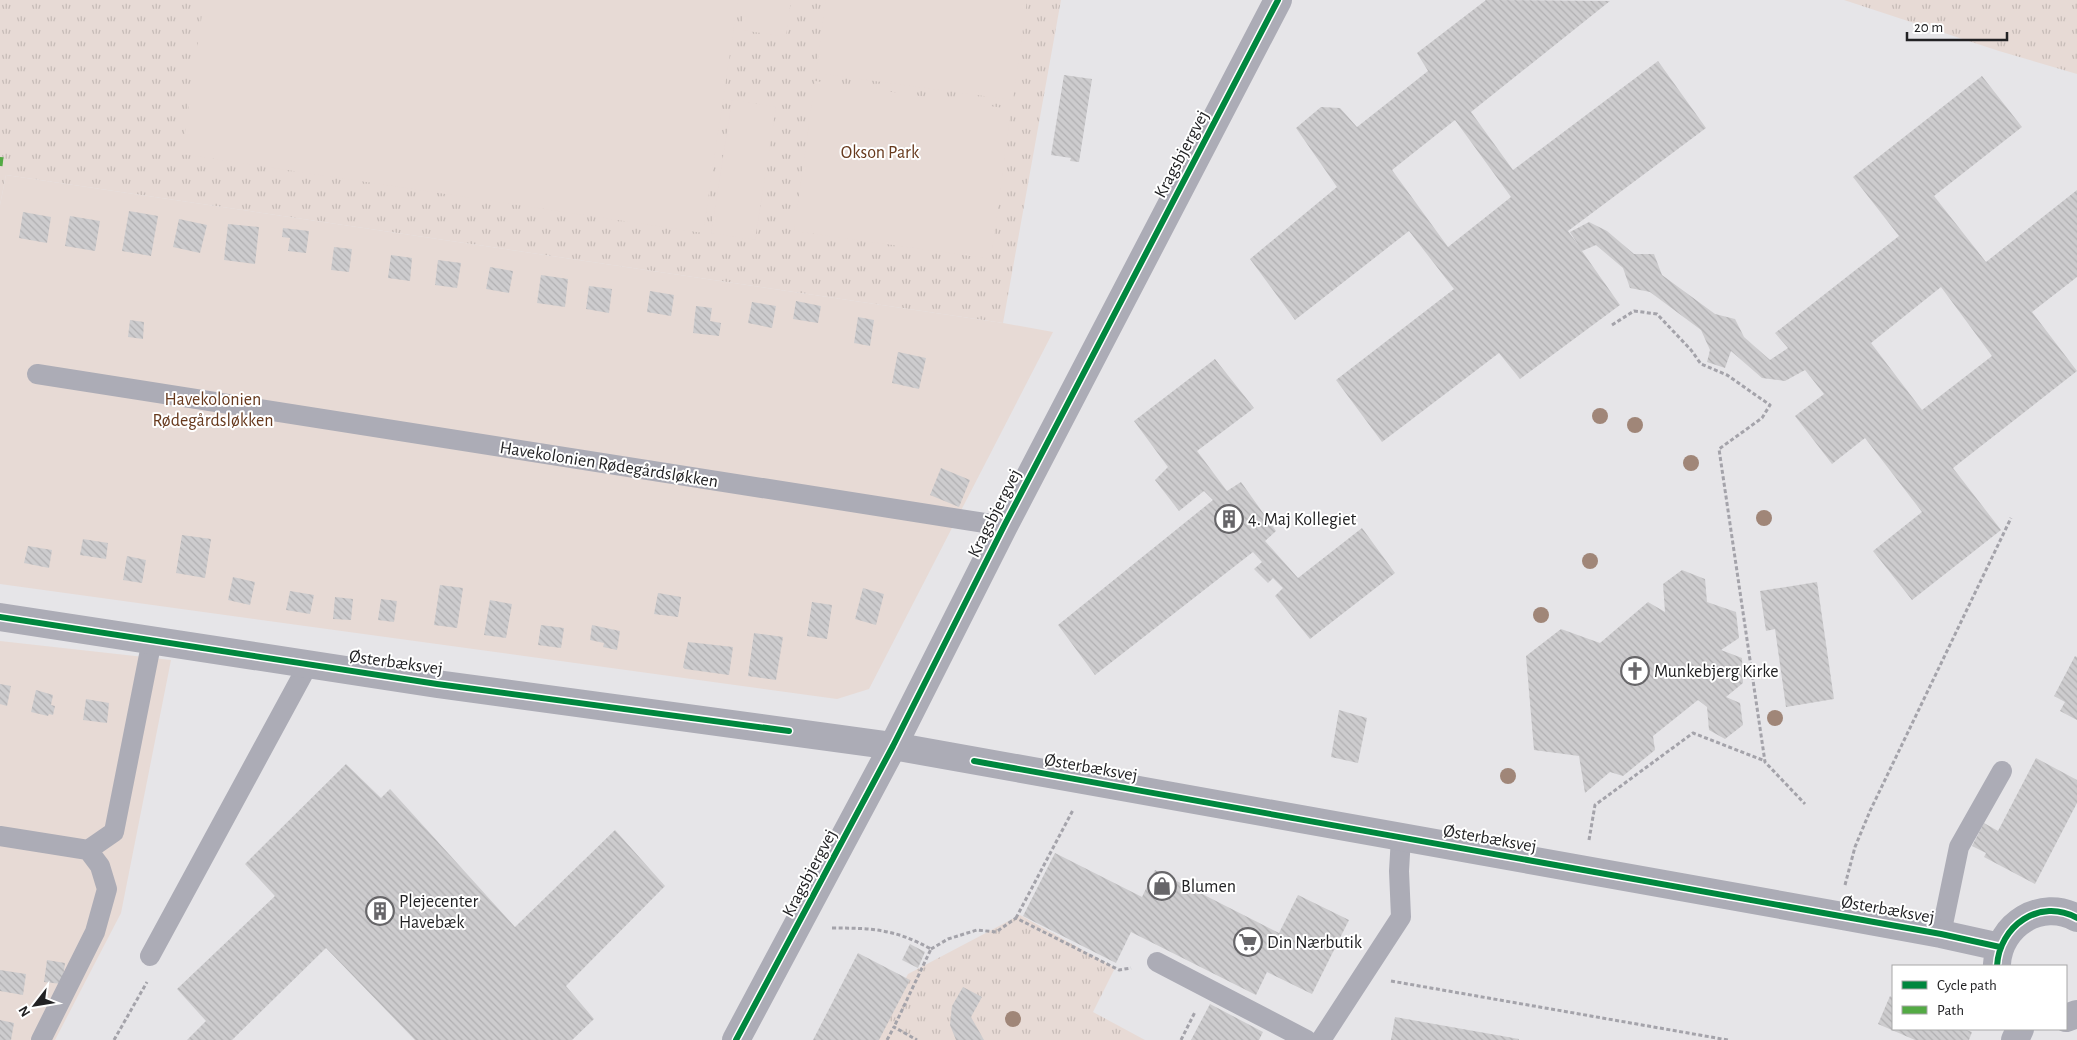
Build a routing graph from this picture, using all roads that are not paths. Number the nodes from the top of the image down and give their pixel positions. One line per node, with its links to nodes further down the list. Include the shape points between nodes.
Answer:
1 (1278, 0): 3 (street, Kragsbjergvej)
2 (37, 374): 3 (lane, Havekolonien Rødegårdsløkken)
3 (1004, 526): 7 (street, Kragsbjergvej)
4 (0, 617): 5 (street, Østerbæksvej)
5 (152, 640): 6 (street, Østerbæksvej); 11 (lane, via 114,832)
6 (308, 665): 7 (street, Østerbæksvej); 14 (lane)
7 (893, 746): 10 (street, Østerbæksvej); 19 (street, Kragsbjergvej)
8 (2002, 771): 13 (lane, via 1959,847)
9 (0, 836): 11 (lane)
10 (1401, 837): 13 (street, Østerbæksvej); 20 (lane, via 1401,917)
11 (88, 850): 18 (lane, via 100,866 107,889 95,932)
12 (2077, 918): 15 (street, via 2054,911 2025,918 2010,930)
13 (1941, 934): 15 (street, Østerbæksvej)
14 (150, 956)
15 (1998, 957)
16 (1157, 962): 17 (lane)
17 (1303, 1039)
18 (40, 1040)
19 (736, 1040)
20 (1321, 1040)

